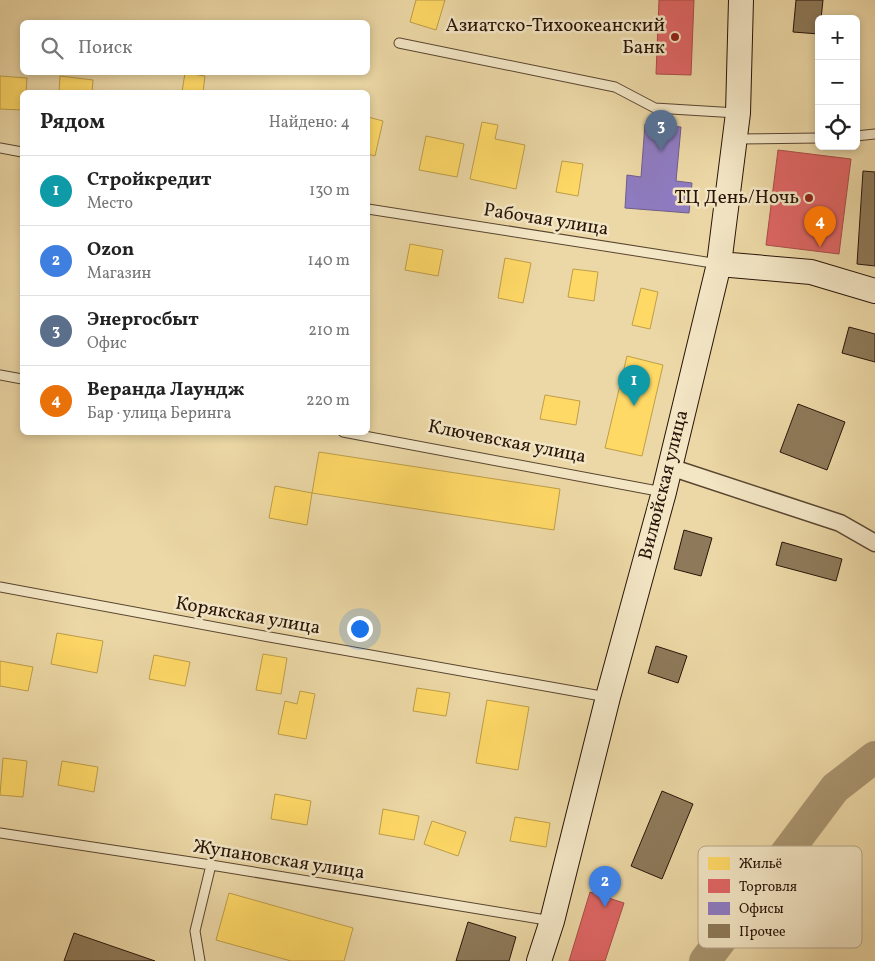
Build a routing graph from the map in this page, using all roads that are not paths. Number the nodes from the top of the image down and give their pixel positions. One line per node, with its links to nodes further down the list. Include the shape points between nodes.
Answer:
1 (741, 0): 3 (street, Вилюйская улица)
2 (399, 43): 3 (lane, via 615,87 655,108)
3 (738, 113): 7 (street, Вилюйская улица)
4 (875, 134): 5 (lane)
5 (860, 136)
6 (815, 138): 7 (lane)
7 (734, 139): 11 (street, Вилюйская улица)
8 (0, 148): 9 (lane)
9 (20, 152)
10 (370, 209): 11 (lane, Рабочая улица)
11 (719, 264): 12 (street, via 811,272); 16 (street, Вилюйская улица)
12 (875, 291)
13 (0, 375): 14 (lane)
14 (20, 379)
15 (359, 435): 17 (lane, Ключевская улица)
16 (670, 467): 17 (street, Вилюйская улица); 18 (street, via 840,523)
17 (664, 492): 20 (street, Вилюйская улица)
18 (875, 543)
19 (0, 586): 20 (lane, Корякская улица)
20 (608, 697): 23 (street, Вилюйская улица)
21 (0, 833): 22 (lane, Жупановская улица)
22 (211, 865): 23 (lane, Жупановская улица); 24 (lane, via 196,931)
23 (552, 921): 25 (street, Вилюйская улица)
24 (200, 961)
25 (539, 961)

